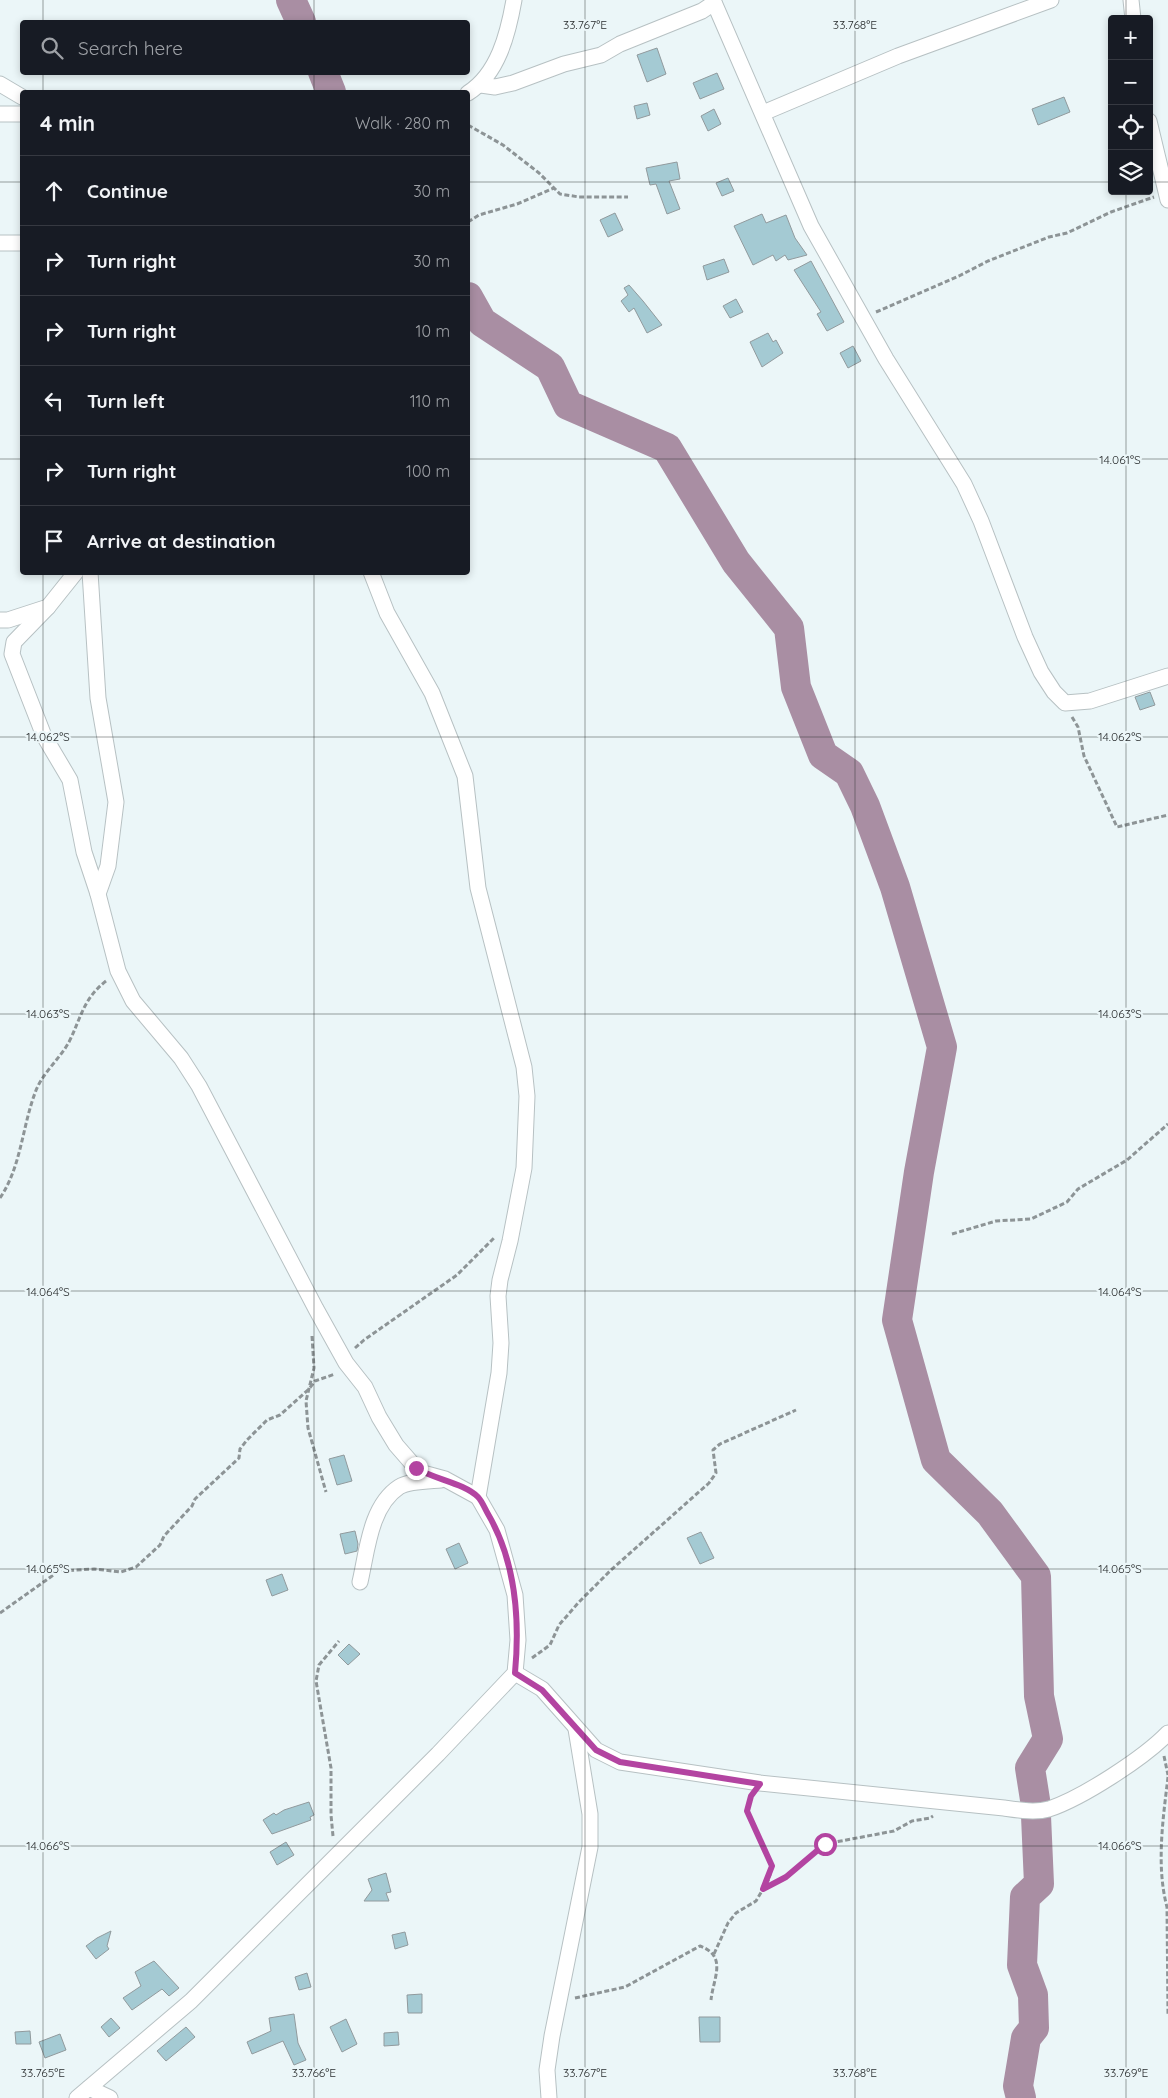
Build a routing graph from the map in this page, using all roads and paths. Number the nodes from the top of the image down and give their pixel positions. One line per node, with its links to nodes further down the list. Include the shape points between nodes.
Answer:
1 (514, 0): 7 (street, via 500,51)
2 (1051, 0): 10 (street, via 898,56)
3 (1132, 0): 5 (street)
4 (713, 2): 7 (street, via 702,11 601,55 495,88); 10 (street)
5 (1133, 15)
6 (0, 84): 9 (street)
7 (481, 85): 8 (street)
8 (470, 92)
9 (20, 96)
10 (763, 113): 21 (street, via 810,226)
11 (0, 114): 12 (street)
12 (20, 114)
13 (470, 126): 15 (path, via 503,145)
14 (1153, 138): 17 (street)
15 (554, 188): 16 (path, via 560,194 579,197); 18 (path)
16 (628, 197)
17 (1167, 197): 21 (path, via 1142,199 1067,233 988,260)
18 (470, 221)
19 (0, 243): 20 (street)
20 (20, 243)
21 (862, 318): 28 (street, via 964,484 1041,672)
22 (74, 575): 25 (street)
23 (90, 575): 30 (street, via 98,698 116,802 108,866)
24 (372, 575): 42 (street, via 387,613 436,702 465,776 478,888 524,1067 527,1096 524,1168 498,1296 499,1373)
25 (48, 607): 26 (street); 30 (street, via 14,642 12,654 44,736 70,780 84,852)
26 (0, 620)
27 (1168, 676): 28 (street, via 1090,701)
28 (1065, 703): 29 (path, via 1078,727 1084,756 1117,827)
29 (1168, 815)
30 (98, 894): 31 (street)
31 (118, 971): 33 (path, via 95,989 78,1017 69,1042 35,1092 10,1184); 37 (street, via 134,1001 181,1058 199,1086)
32 (1168, 1124): 35 (path, via 1127,1160 1078,1189 1067,1202 1031,1220 996,1220)
33 (0, 1198)
34 (499, 1232): 37 (path, via 457,1275 364,1340 351,1352)
35 (952, 1234)
36 (312, 1334): 38 (path, via 314,1368)
37 (346, 1363): 38 (path, via 337,1373 315,1381); 40 (street, via 365,1388 396,1445 416,1468)
38 (309, 1390): 41 (path, via 306,1401 308,1428); 44 (path, via 280,1415 267,1420 247,1440 238,1458 196,1499 160,1545 136,1567 121,1572 59,1570)
39 (796, 1410): 46 (path, via 713,1450 716,1474 709,1484 611,1570 559,1625 550,1645)
40 (445, 1479): 42 (street); 43 (street, via 400,1486 388,1497 375,1518)
41 (326, 1492)
42 (478, 1497): 46 (street, via 497,1530 516,1595 518,1640)
43 (360, 1582)
44 (0, 1613)
45 (339, 1641): 52 (path, via 319,1665 316,1682 331,1768 330,1815)
46 (515, 1673): 47 (street, via 542,1690); 52 (street)
47 (576, 1729): 50 (street, via 596,1750 620,1762); 57 (street, via 590,1814 590,1847)
48 (1168, 1733): 51 (street, via 1120,1770 1048,1809 1034,1811)
49 (1168, 1777): 54 (path, via 1162,1828)
50 (760, 1784): 51 (street); 53 (path, via 751,1796 747,1811 772,1866)
51 (948, 1802): 53 (path, via 930,1818 912,1821 894,1831 825,1844 786,1877)
52 (336, 1856): 59 (street, via 191,2001)
53 (763, 1889): 55 (path, via 756,1901 736,1913 728,1923)
54 (1167, 1938): 58 (path)
55 (714, 1954): 56 (path, via 717,1976); 57 (path, via 700,1946 625,1987)
56 (711, 2000)
57 (560, 2002): 62 (street, via 547,2070)
58 (1168, 2016)
59 (89, 2088): 60 (street); 61 (street)
60 (78, 2098)
61 (110, 2098)
62 (549, 2098)

